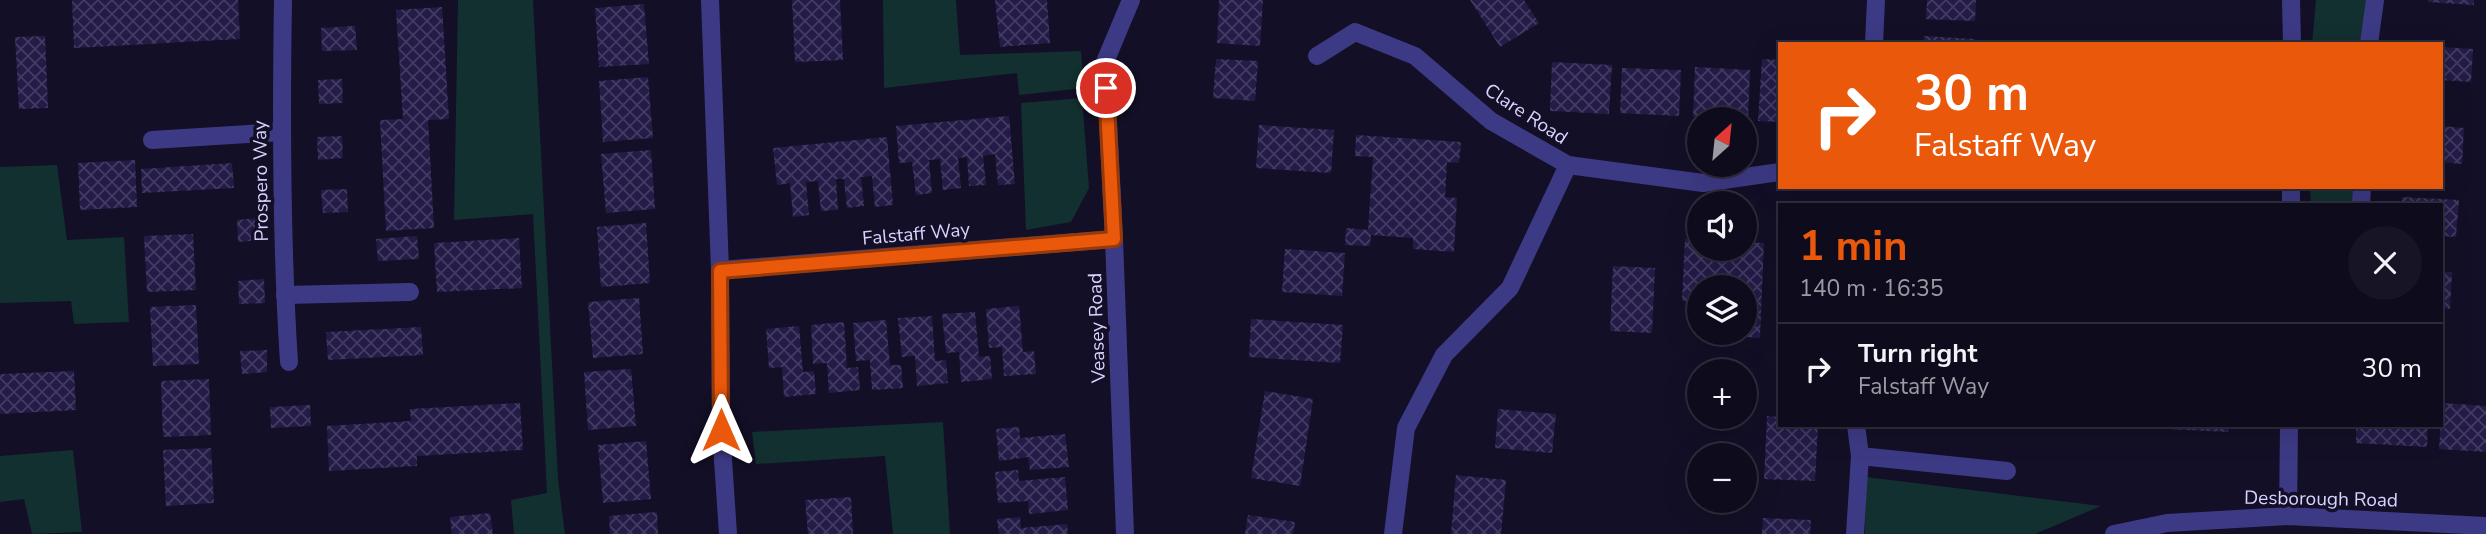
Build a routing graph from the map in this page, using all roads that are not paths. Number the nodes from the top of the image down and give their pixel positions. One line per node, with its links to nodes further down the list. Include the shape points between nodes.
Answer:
1 (283, 0): 11 (street, Prospero Way)
2 (710, 0): 16 (street)
3 (1131, 0): 15 (street, Veasey Road, via 1105,62)
4 (1875, 0): 7 (street)
5 (2291, 0): 8 (street)
6 (2375, 0): 9 (street)
7 (1874, 42)
8 (2292, 42)
9 (2369, 42)
10 (1317, 56): 13 (street, Clare Road, via 1355,32 1415,56 1491,121)
11 (281, 132): 12 (street); 18 (street, Prospero Way)
12 (152, 140)
13 (1568, 165): 14 (street, Clare Road, via 1703,183); 28 (street, via 1510,288 1444,355 1406,428)
14 (1778, 172)
15 (1114, 239): 16 (street, Falstaff Way); 27 (street, Veasey Road)
16 (720, 271): 26 (street, via 721,430)
17 (410, 292): 18 (street)
18 (285, 295): 19 (street, Prospero Way)
19 (289, 362)
20 (1856, 427): 22 (street)
21 (2289, 427): 24 (street)
22 (1860, 456): 23 (street); 29 (street)
23 (2007, 471)
24 (2288, 516): 25 (street, Desborough Road); 30 (street, Desborough Road, via 2167,523)
25 (2486, 526)
26 (728, 534)
27 (1125, 534)
28 (1393, 534)
29 (1855, 534)
30 (2114, 534)

